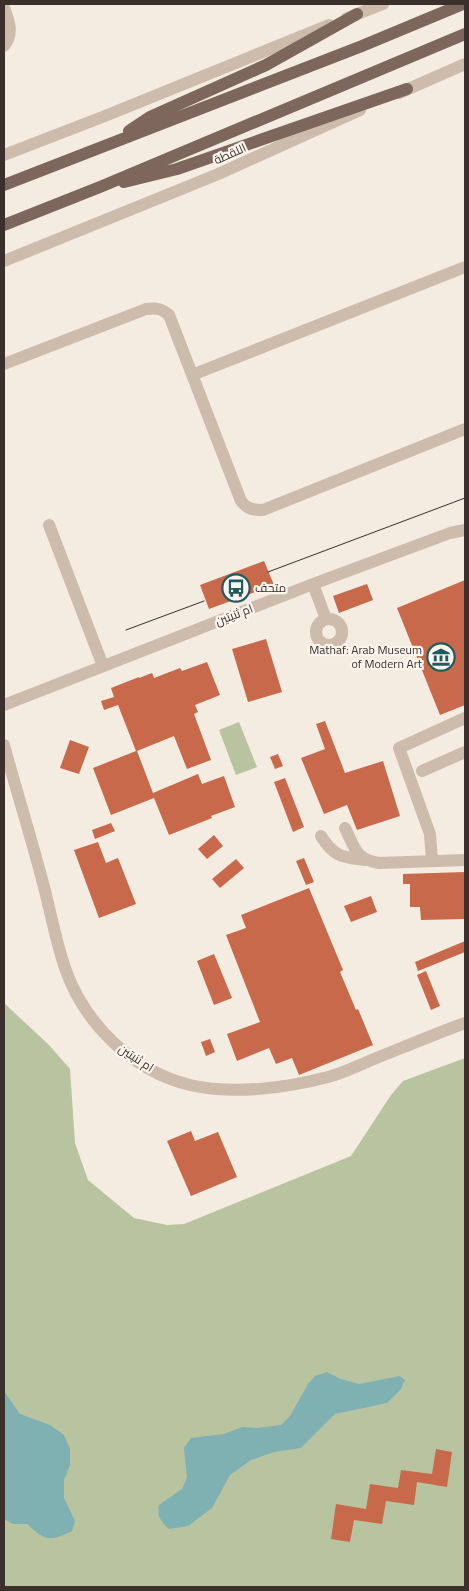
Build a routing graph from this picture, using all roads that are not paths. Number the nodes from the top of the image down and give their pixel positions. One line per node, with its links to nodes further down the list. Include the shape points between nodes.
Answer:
1 (383, 4): 4 (street)
2 (463, 4): 9 (main road)
3 (4, 8): 6 (street, via 10,32)
4 (357, 14): 9 (main road, via 266,65 150,117); 10 (street)
5 (465, 34): 12 (main road, اللقطة)
6 (4, 46)
7 (465, 64): 8 (street, اللقطة)
8 (407, 89): 12 (main road, via 177,169); 14 (street, اللقطة, via 216,175)
9 (118, 141): 11 (main road)
10 (4, 155)
11 (4, 185)
12 (100, 187): 13 (main road, اللقطة)
13 (4, 225)
14 (4, 261)
15 (465, 267): 17 (street)
16 (4, 364): 17 (street, via 155,308 168,315)
17 (192, 375): 18 (street, via 241,501 245,507 254,510 262,510)
18 (465, 430)
19 (49, 525): 23 (street)
20 (465, 530): 21 (street, ام ثنيتين)
21 (313, 584): 22 (street); 23 (street, ام ثنيتين)
22 (326, 619)
23 (103, 666): 24 (street, ام ثنيتين)
24 (4, 705)
25 (465, 718): 33 (street, via 399,748 430,834)
26 (4, 745): 34 (street, ام ثنيتين, via 65,969 93,1020 113,1043 138,1062 189,1085 219,1089 279,1088 330,1077)
27 (465, 752): 28 (street)
28 (422, 771)
29 (345, 828): 31 (street)
30 (321, 836): 31 (street, via 341,856)
31 (365, 860): 33 (street, via 379,863)
32 (465, 860): 33 (street)
33 (432, 861)
34 (465, 1023)

